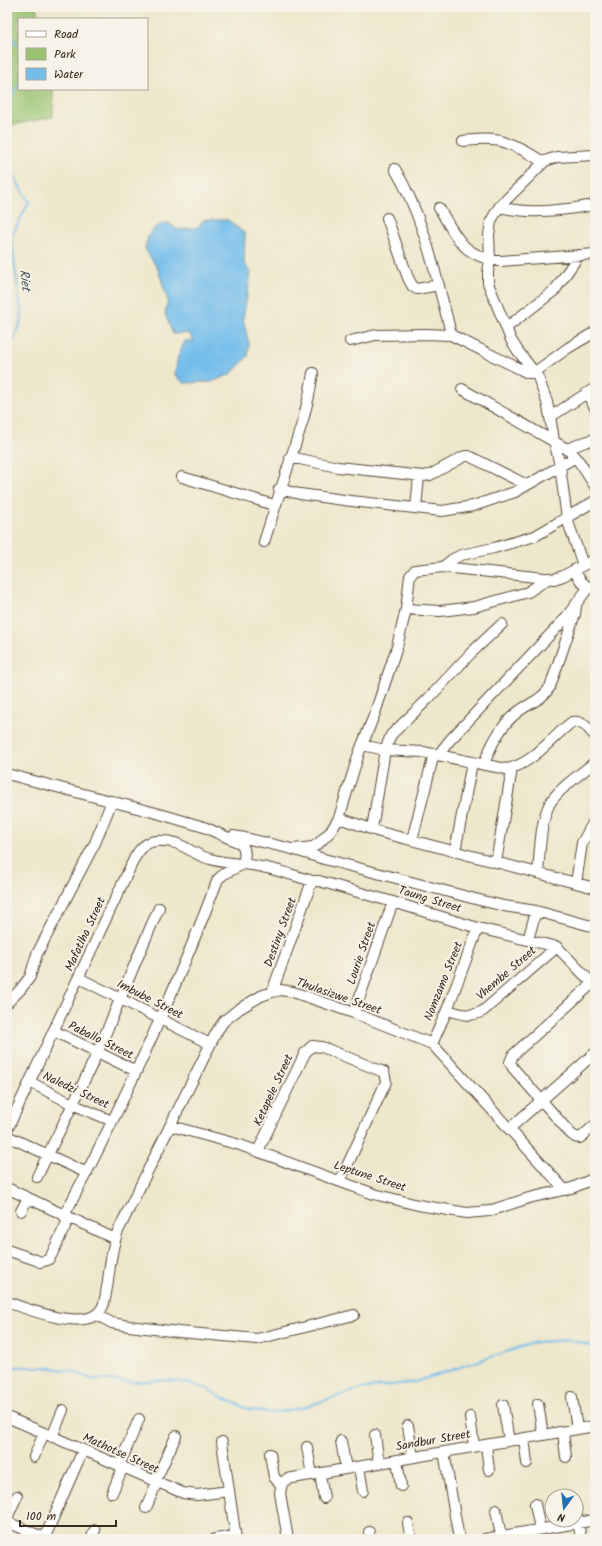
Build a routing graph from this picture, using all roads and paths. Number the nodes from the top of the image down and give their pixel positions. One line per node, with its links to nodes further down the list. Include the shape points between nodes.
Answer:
1 (463, 141): 3 (street, via 503,142)
2 (595, 155): 3 (street, via 557,157)
3 (543, 162): 6 (street)
4 (395, 169): 12 (street, via 416,210)
5 (595, 205): 6 (street, via 560,210)
6 (499, 207): 11 (street, via 491,221)
7 (439, 208): 11 (street, via 466,249 474,255)
8 (387, 218): 12 (street, via 413,287 417,289)
9 (595, 254): 10 (street)
10 (579, 255): 11 (street); 13 (street, via 554,290)
11 (490, 260): 13 (street, via 488,283)
12 (439, 285): 15 (street)
13 (507, 327): 17 (street, via 511,340)
14 (595, 332): 17 (street)
15 (451, 335): 16 (street, via 376,336); 17 (street, via 524,372)
16 (350, 341)
17 (535, 372): 22 (street)
18 (313, 374): 26 (street, via 308,402)
19 (462, 388): 24 (street)
20 (591, 391): 21 (street); 22 (street)
21 (595, 408)
22 (550, 417): 24 (street)
23 (595, 439): 25 (street)
24 (554, 440): 25 (street); 28 (street)
25 (567, 449): 27 (street)
26 (290, 457): 29 (street, via 338,467); 33 (street)
27 (576, 457): 28 (street); 32 (street)
28 (560, 466): 31 (street); 37 (street)
29 (419, 476): 31 (street, via 430,475 464,456 469,456); 36 (street)
30 (182, 477): 35 (street)
31 (527, 485): 36 (street, via 515,492 474,506 442,511)
32 (595, 486)
33 (279, 489): 35 (street); 36 (street, via 300,494)
34 (595, 501): 37 (street)
35 (274, 505): 38 (street)
36 (416, 508)
37 (567, 519): 40 (street, via 535,536 461,555); 41 (street)
38 (264, 542)
39 (595, 558): 41 (street)
40 (443, 567): 42 (street); 45 (street, via 414,570 410,576)
41 (578, 567): 42 (street, via 558,578); 43 (street, via 582,583)
42 (549, 578): 45 (street, via 528,592 474,607 440,611)
43 (592, 588): 44 (street)
44 (576, 604): 50 (street, via 564,620); 53 (street, via 575,614 550,687 546,694 508,721 498,735)
45 (406, 609): 48 (street, via 397,647)
46 (502, 624): 49 (street, via 390,735)
47 (595, 736): 54 (street, via 583,724 572,722 529,759)
48 (362, 745): 49 (street); 57 (street)
49 (385, 750): 50 (street, via 413,750); 59 (street)
50 (436, 754): 52 (street); 61 (street)
51 (595, 762): 66 (street, via 550,803 545,818)
52 (472, 763): 53 (street); 63 (street)
53 (484, 765): 54 (street)
54 (512, 769): 64 (street)
55 (7, 774): 56 (street)
56 (112, 801): 60 (street); 81 (street, via 95,843 37,954 30,977)
57 (339, 818): 59 (street); 62 (street, via 331,831 312,847)
58 (595, 819): 68 (street, via 582,843)
59 (372, 829): 61 (street)
60 (228, 837): 62 (street); 65 (street, via 245,848)
61 (412, 840): 63 (street)
62 (292, 849): 72 (street, via 483,901)
63 (455, 851): 64 (street)
64 (496, 862): 66 (street)
65 (243, 864): 67 (street, Taung Street); 77 (street, Mafatlha Street, via 208,859 174,842 156,841 143,846); 84 (street, Paballo Street, via 218,879 190,952)
66 (538, 873): 68 (street)
67 (312, 881): 70 (street, Taung Street, via 320,881); 79 (street, Destiny Street)
68 (576, 883): 69 (street)
69 (595, 888)
70 (393, 902): 74 (street, Taung Street); 83 (street, Lourie Street)
71 (160, 908): 80 (street)
72 (536, 911): 73 (street); 75 (street)
73 (595, 927)
74 (478, 928): 75 (street, Taung Street); 82 (street, Nomzamo Street)
75 (528, 940): 76 (street, Taung Street)
76 (557, 947): 78 (street); 82 (street, Vhembe Street, via 484,1011 467,1015)
77 (79, 978): 80 (street, Imbube Street); 85 (street, Mafatlha Street)
78 (594, 983): 93 (street, via 510,1059 510,1065)
79 (272, 992): 83 (street, Thulasizwe Street, via 293,992); 86 (street, Thulasizwe Street, via 232,1014 224,1021)
80 (120, 998): 84 (street, Imbube Street); 88 (street)
81 (7, 1003)
82 (447, 1010): 87 (street, Nomzamo Street)
83 (354, 1013): 87 (street, Thulasizwe Street)
84 (160, 1018): 86 (street, Imbube Street); 90 (street, Paballo Street)
85 (54, 1031): 88 (street, Paballo Street); 91 (street, Mafatlha Street)
86 (210, 1044): 97 (street, Thulasizwe Street)
87 (432, 1044): 98 (street, Thulasizwe Street)
88 (97, 1052): 90 (street, Paballo Street); 94 (street)
89 (595, 1053): 93 (street)
90 (136, 1072): 92 (street, Paballo Street)
91 (30, 1082): 94 (street, Naledzi Street); 99 (street, Mafatlha Street)
92 (124, 1097): 95 (street, Naledzi Street)
93 (541, 1101): 96 (street, via 575,1137 580,1138); 98 (street)
94 (72, 1104): 95 (street, Naledzi Street); 102 (street)
95 (112, 1121): 103 (street, Naledzi Street)
96 (595, 1125)
97 (171, 1126): 101 (street, Leptune Street); 112 (street, Thulasizwe Street)
98 (509, 1129): 108 (street, Thulasizwe Street)
99 (7, 1130)
100 (7, 1136): 102 (street)
101 (258, 1151): 106 (street, Leptune Street); 106 (street, Ketapele Street, via 305,1053 312,1046 322,1048 384,1072 386,1078)
102 (48, 1155): 103 (street); 104 (street)
103 (87, 1173): 111 (street, Naledzi Street)
104 (37, 1178)
105 (595, 1178): 108 (street, Leptune Street)
106 (340, 1181): 108 (street, Leptune Street, via 384,1197 467,1213 489,1211)
107 (7, 1188): 109 (street)
108 (565, 1190)
109 (28, 1198): 110 (street); 111 (street)
110 (21, 1211)
111 (66, 1217): 112 (street); 113 (street, Naledzi Street, via 48,1260 40,1262)
112 (115, 1239): 115 (street, Thulasizwe Street, via 104,1303)
113 (7, 1250)
114 (7, 1302): 115 (street, via 57,1318 88,1318)
115 (96, 1315): 116 (street, via 112,1323 129,1326 257,1339)
116 (354, 1315)
117 (572, 1397): 126 (street)
118 (538, 1404): 130 (street)
119 (503, 1405): 134 (street)
120 (63, 1410): 128 (street)
121 (470, 1417): 137 (street)
122 (8, 1420): 128 (street, Mathotse Street)
123 (139, 1420): 148 (street)
124 (408, 1426): 143 (street)
125 (595, 1426): 126 (street, Sandbur Street)
126 (578, 1429): 127 (street, Sandbur Street)
127 (563, 1432): 130 (street, Sandbur Street); 144 (street)
128 (48, 1435): 139 (street, Mathotse Street); 142 (street)
129 (375, 1435): 146 (street)
130 (543, 1435): 132 (street, Sandbur Street)
131 (176, 1436): 153 (street)
132 (524, 1438): 134 (street, Sandbur Street); 147 (street)
133 (341, 1441): 149 (street)
134 (509, 1441): 136 (street, Sandbur Street)
135 (222, 1442): 156 (street)
136 (486, 1445): 137 (street, Sandbur Street); 150 (street)
137 (474, 1446): 140 (street, Sandbur Street)
138 (307, 1447): 152 (street)
139 (83, 1450): 148 (street, Mathotse Street); 173 (street)
140 (444, 1452): 143 (street, Sandbur Street); 177 (street)
141 (270, 1454): 154 (street, via 274,1478)
142 (34, 1457)
143 (414, 1457): 145 (street, Sandbur Street)
144 (566, 1457)
145 (397, 1460): 146 (street, Sandbur Street); 155 (street)
146 (379, 1463): 151 (street, Sandbur Street)
147 (527, 1463)
148 (121, 1467): 153 (street, Mathotse Street); 158 (street)
149 (346, 1469): 151 (street, Sandbur Street); 152 (street, Sandbur Street)
150 (489, 1470)
151 (363, 1472): 157 (street)
152 (316, 1474): 154 (street, Sandbur Street, via 287,1479); 160 (street)
153 (156, 1482): 156 (street, Mathotse Street, via 189,1495); 162 (street)
154 (281, 1486): 175 (street)
155 (401, 1486)
156 (229, 1491): 172 (street)
157 (362, 1491)
158 (112, 1493)
159 (17, 1496): 165 (street)
160 (324, 1498)
161 (534, 1504): 170 (street)
162 (146, 1508)
163 (496, 1510): 171 (street)
164 (595, 1520): 167 (street)
165 (7, 1522): 173 (street)
166 (408, 1523): 176 (street)
167 (584, 1523)
168 (548, 1528): 170 (street)
169 (579, 1528): 179 (street)
170 (540, 1529): 171 (street)
171 (501, 1536): 178 (street)
172 (236, 1537): 174 (street)
173 (45, 1539)
174 (215, 1539)
175 (288, 1539)
176 (411, 1539)
177 (459, 1539)
178 (485, 1539)
179 (581, 1539)

